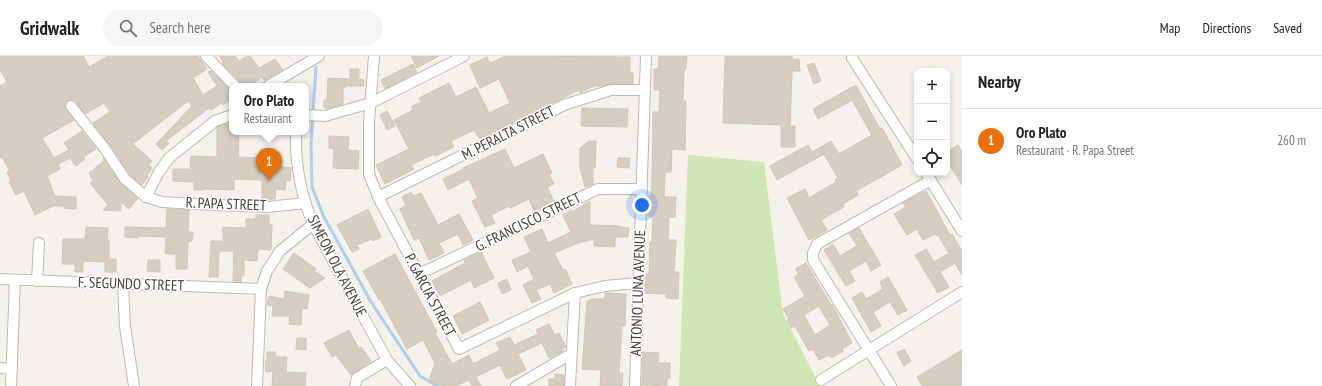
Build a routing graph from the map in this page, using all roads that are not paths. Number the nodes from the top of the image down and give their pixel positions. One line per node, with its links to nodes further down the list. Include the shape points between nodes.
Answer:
1 (206, 56): 7 (street)
2 (319, 56): 8 (street)
3 (374, 56): 10 (street, P. GARCIA STREET)
4 (464, 56): 10 (street)
5 (646, 56): 9 (street, ANTONIO LUNA AVENUE)
6 (852, 58): 15 (street)
7 (232, 83)
8 (273, 83)
9 (645, 90): 17 (street, ANTONIO LUNA AVENUE); 19 (street, M. PERALTA STREET, via 611,90 564,105)
10 (371, 103): 12 (street, via 325,116); 19 (street, P. GARCIA STREET, via 369,174)
11 (71, 106): 18 (street, via 106,149 125,179)
12 (309, 115)
13 (229, 117): 18 (street, via 215,121 168,158)
14 (296, 135): 20 (street, SIMEON OLA AVENUE, via 296,161)
15 (914, 154)
16 (928, 176): 22 (street); 33 (street, via 817,244 813,253 813,260)
17 (642, 189): 24 (street, G. FRANCISCO STREET, via 598,189); 28 (street, ANTONIO LUNA AVENUE)
18 (146, 197): 20 (street, R. PAPA STREET, via 162,202 215,205 267,206)
19 (378, 198): 24 (street, P. GARCIA STREET)
20 (306, 203): 21 (street, SIMEON OLA AVENUE)
21 (313, 224): 30 (street, via 280,252 267,271); 35 (street, SIMEON OLA AVENUE)
22 (962, 231)
23 (39, 243): 27 (street)
24 (419, 274): 32 (street, P. GARCIA STREET, via 459,349)
25 (0, 279): 26 (street, F. SEGUNDO STREET)
26 (16, 280): 27 (street, F. SEGUNDO STREET); 37 (street)
27 (37, 281): 29 (street, F. SEGUNDO STREET)
28 (638, 283): 32 (street, P. GARCIA STREET, via 605,286); 46 (street, ANTONIO LUNA AVENUE)
29 (123, 284): 30 (street, F. SEGUNDO STREET); 40 (street, via 125,326)
30 (261, 289): 41 (street)
31 (962, 292): 33 (street)
32 (575, 293): 34 (street)
33 (869, 350): 38 (street); 47 (street)
34 (572, 354): 44 (street); 45 (street)
35 (386, 360): 42 (street, via 357,378); 43 (street, SIMEON OLA AVENUE)
36 (0, 368): 37 (street)
37 (12, 369): 39 (street)
38 (821, 380)
39 (11, 386)
40 (134, 386)
41 (257, 386)
42 (355, 386)
43 (410, 386)
44 (516, 386)
45 (570, 386)
46 (635, 386)
47 (891, 386)

